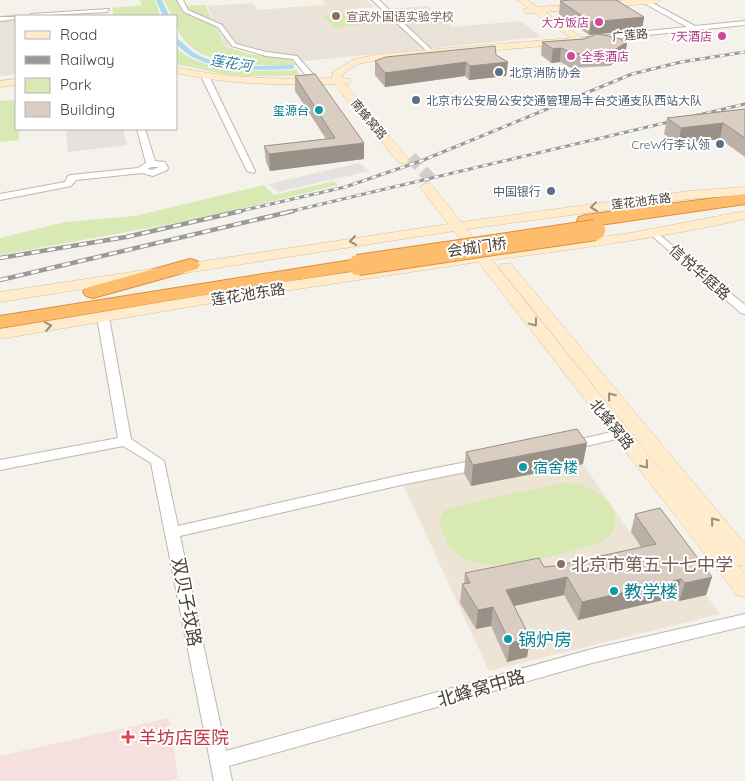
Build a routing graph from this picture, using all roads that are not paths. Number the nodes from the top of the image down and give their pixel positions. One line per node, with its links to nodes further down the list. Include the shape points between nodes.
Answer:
1 (180, 0): 20 (street, via 186,11 220,26 234,45 266,54 293,55)
2 (375, 0): 16 (street)
3 (511, 0): 8 (street)
4 (520, 0): 8 (street)
5 (657, 0): 6 (street)
6 (644, 1): 8 (street); 13 (street)
7 (107, 10): 9 (street)
8 (532, 11): 14 (street); 15 (street)
9 (44, 15)
10 (15, 17): 11 (street)
11 (0, 19)
12 (745, 23): 13 (street, 广莲路)
13 (694, 28): 15 (street, 广莲路)
14 (567, 40): 15 (street); 16 (street)
15 (580, 40): 21 (street, 广莲路, via 369,63 351,70)
16 (431, 52): 21 (street, via 355,62 346,66)
17 (178, 68): 20 (street, via 246,79)
18 (178, 69): 19 (street)
19 (205, 76): 20 (street, via 253,82); 28 (street)
20 (314, 80): 21 (street)
21 (341, 80): 25 (street, 南蜂窝路)
22 (15, 81): 23 (street)
23 (0, 82)
24 (141, 130): 26 (street)
25 (407, 159)
26 (151, 164): 27 (street); 27 (street, via 162,164 164,168 153,173)
27 (142, 170): 31 (street, via 71,178 68,184)
28 (251, 171)
29 (431, 186): 37 (street)
30 (741, 193): 33 (street, 莲花池东路, one-way to 33, via 659,199); 36 (highway, 莲花池东路)
31 (0, 197)
32 (745, 208): 36 (highway, 莲花池东路)
33 (538, 215): 35 (street, 莲花池东路); 40 (street, via 513,225 516,236 532,243)
34 (745, 215): 36 (highway, via 651,227); 39 (street)
35 (508, 218): 37 (street, 莲花池东路); 41 (street, via 495,228 497,239 513,245)
36 (597, 224): 43 (highway, 会城门桥, bridge)
37 (464, 225): 38 (street); 42 (street)
38 (401, 234): 44 (street, one-way to 44); 45 (street, via 424,236 439,243 441,253)
39 (655, 234): 40 (street); 50 (street, 信悦华庭路)
40 (562, 245): 41 (street)
41 (545, 248): 42 (street, 莲花池东路)
42 (490, 256): 45 (street, 莲花池东路); 53 (street, 北蜂窝路, one-way to 53); 59 (street, 北蜂窝路, one-way to 42)
43 (355, 259): 48 (highway, 莲花池东路)
44 (190, 265): 46 (street); 48 (highway)
45 (426, 265): 47 (street, 莲花池东路)
46 (0, 297)
47 (208, 300): 48 (highway)
48 (100, 304): 49 (highway, 莲花池东路); 51 (highway, 莲花池东路); 52 (street, 莲花池东路, one-way to 48); 54 (street)
49 (0, 309)
50 (745, 310)
51 (0, 322)
52 (0, 334)
53 (620, 434): 55 (street); 60 (street, 北蜂窝路, one-way to 60)
54 (125, 441): 57 (street); 58 (street, 双贝子坟路, via 157,462)
55 (560, 448)
56 (494, 461): 58 (street)
57 (0, 465)
58 (173, 532): 62 (street, 双贝子坟路)
59 (745, 559)
60 (745, 589)
61 (745, 620): 62 (street, 北蜂窝中路, via 592,656)
62 (219, 762): 63 (street, 双贝子坟路)
63 (222, 781)

